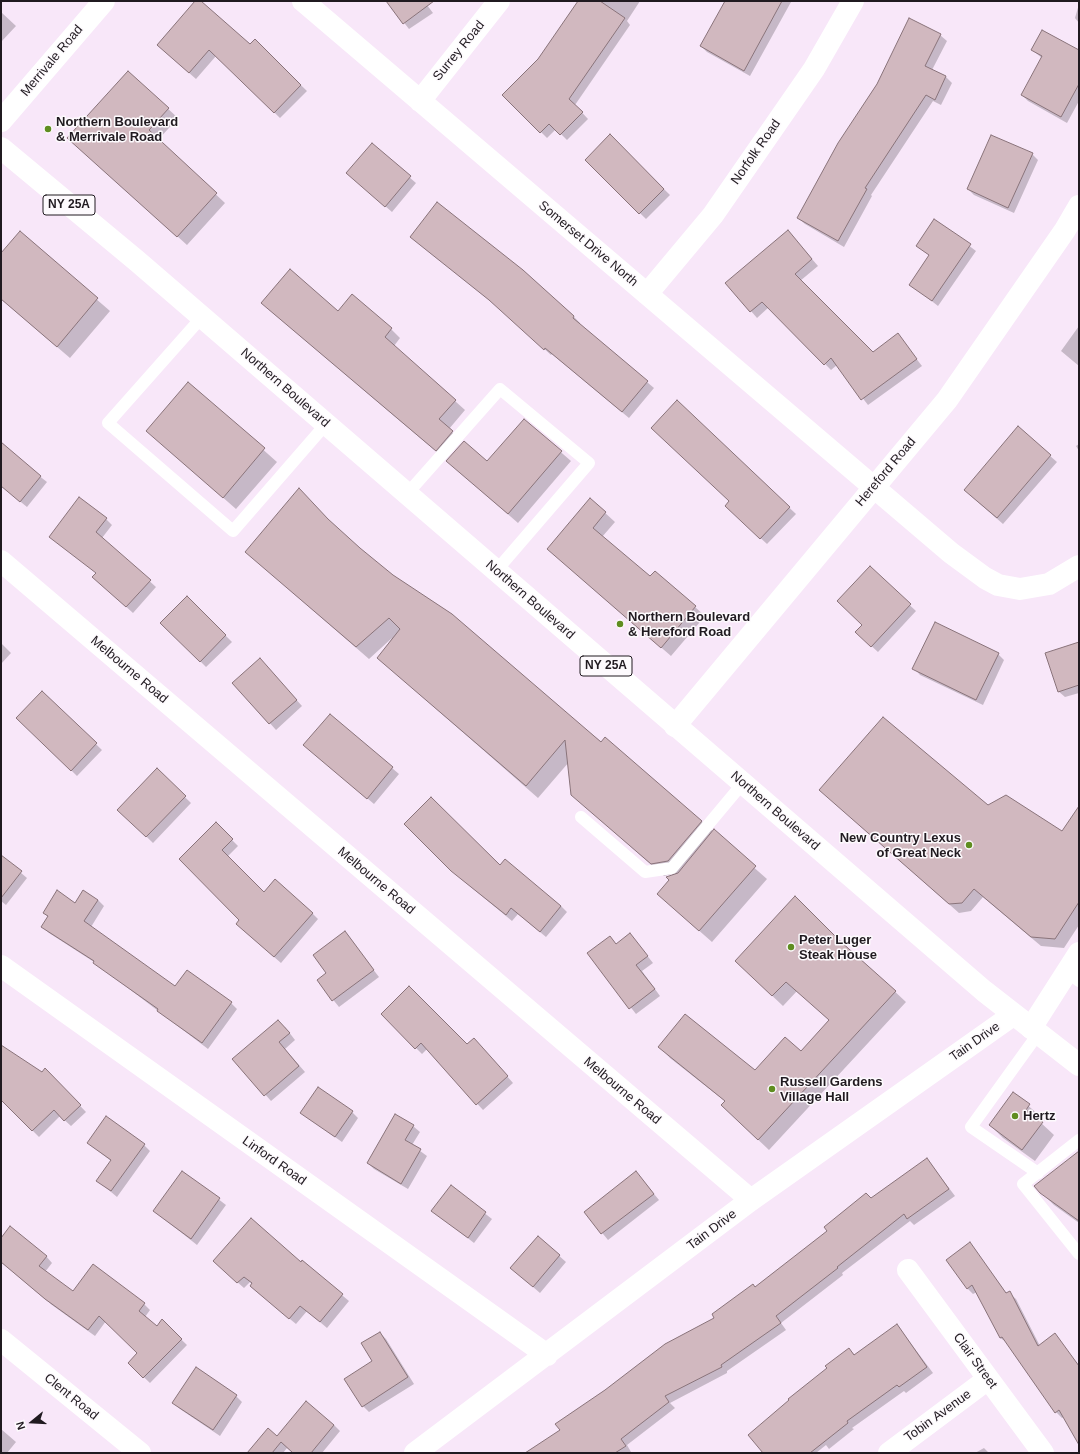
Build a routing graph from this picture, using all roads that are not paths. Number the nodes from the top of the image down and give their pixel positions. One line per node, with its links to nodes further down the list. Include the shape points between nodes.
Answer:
1 (104, 1): 6 (street, Merrivale Road)
2 (302, 1): 5 (street, Somerset Drive North)
3 (499, 1): 5 (street, Surrey Road)
4 (853, 1): 9 (street, Norfolk Road, via 814,69 713,215)
5 (420, 101): 9 (street, Somerset Drive North)
6 (1, 121)
7 (1, 148): 10 (street, Northern Boulevard / NY 25A)
8 (1079, 206): 12 (street, Hereford Road, via 947,400)
9 (647, 294): 12 (street, Somerset Drive North)
10 (202, 317): 11 (street, Northern Boulevard / NY 25A); 11 (lane, via 108,423 227,526 233,531)
11 (326, 424): 13 (street, Northern Boulevard / NY 25A)
12 (874, 487): 15 (street, Somerset Drive North, via 951,553 984,578 998,585 1020,590 1049,584); 17 (street, Hereford Road)
13 (407, 494): 16 (street, Northern Boulevard / NY 25A); 16 (lane, via 500,389 589,463)
14 (1, 561): 28 (street, Melbourne Road)
15 (1079, 566)
16 (496, 571): 17 (street, Northern Boulevard / NY 25A)
17 (676, 726): 18 (street, Northern Boulevard / NY 25A)
18 (743, 783): 19 (lane, via 672,868 645,872); 23 (street, Northern Boulevard / NY 25A)
19 (581, 817)
20 (1079, 953): 22 (street)
21 (1, 966): 32 (street, Linford Road)
22 (1073, 976): 24 (street)
23 (1013, 1015): 24 (street, Northern Boulevard / NY 25A); 28 (street, Tain Drive)
24 (1034, 1031): 25 (street, Northern Boulevard / NY 25A); 27 (lane, via 971,1127)
25 (1078, 1060)
26 (1079, 1140): 27 (lane)
27 (1038, 1173): 29 (lane, via 1023,1184)
28 (751, 1200): 32 (street, Tain Drive)
29 (1079, 1254)
30 (908, 1270): 33 (street, Clair Street)
31 (1, 1340): 34 (street, Clent Road)
32 (547, 1355): 35 (street, Tain Drive)
33 (988, 1379): 36 (street, Tobin Avenue); 37 (street, Clair Street)
34 (140, 1453)
35 (415, 1453)
36 (889, 1453)
37 (1043, 1453)

